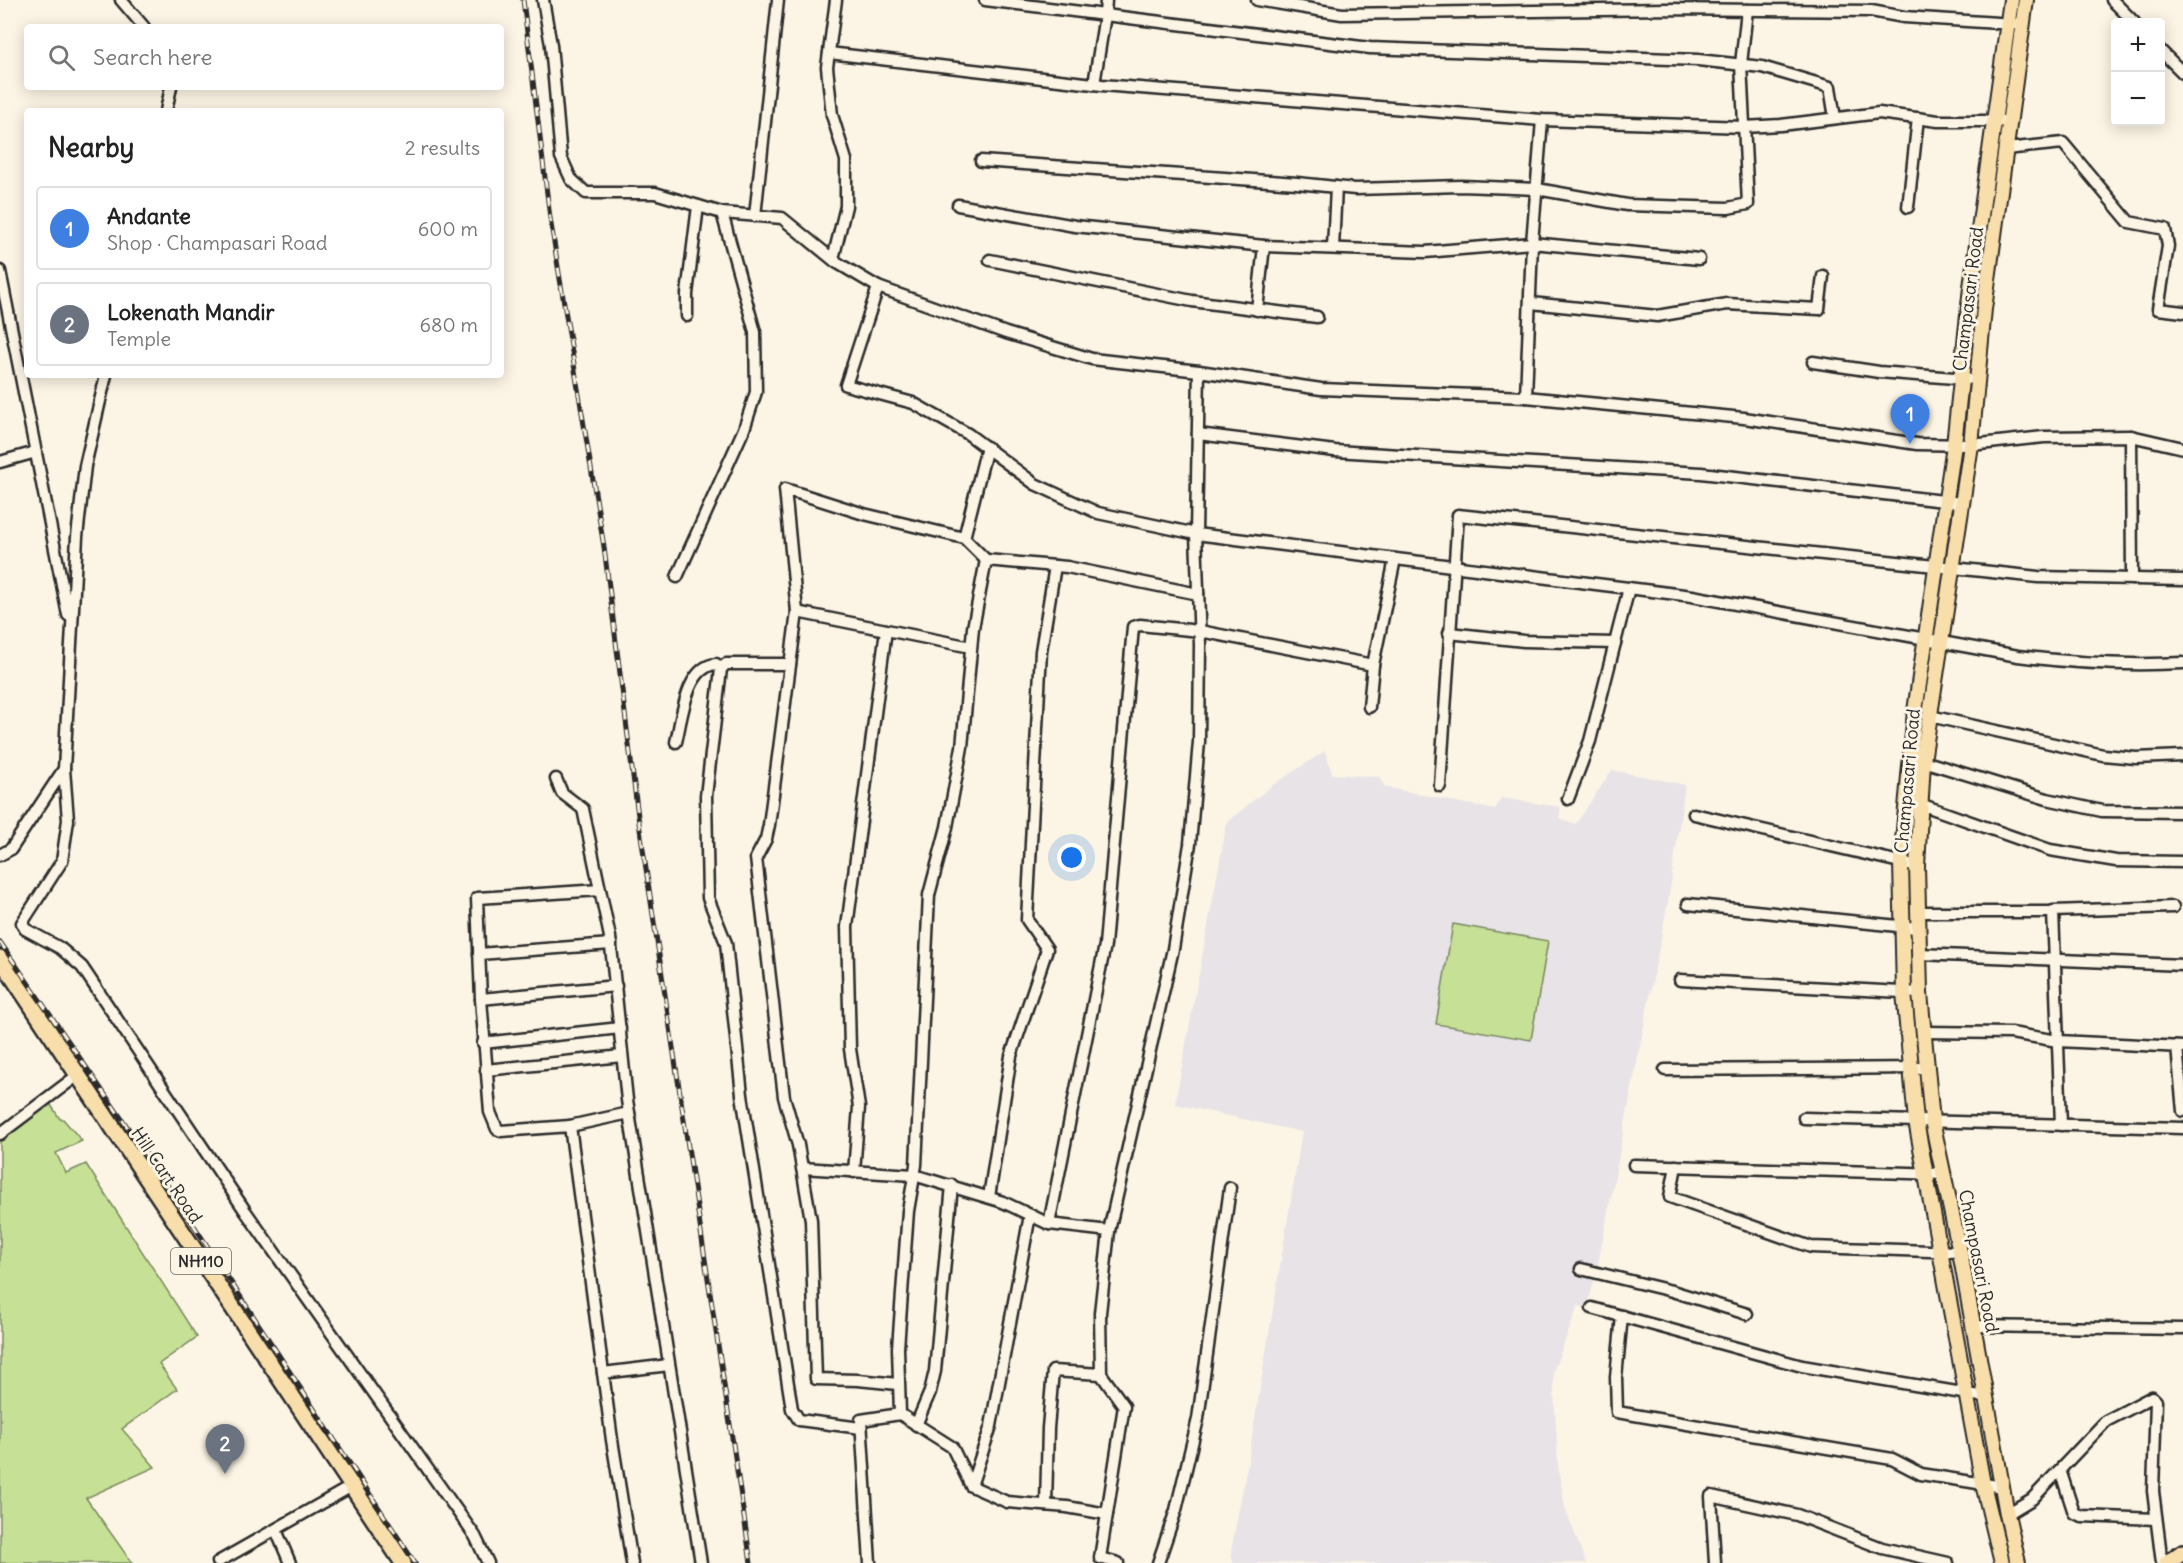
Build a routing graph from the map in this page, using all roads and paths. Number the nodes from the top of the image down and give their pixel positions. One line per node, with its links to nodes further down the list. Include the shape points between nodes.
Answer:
1 (121, 0): 14 (street)
2 (543, 0): 34 (street, via 561,157 571,178 586,193 655,193)
3 (778, 0): 37 (street)
4 (836, 0): 17 (street)
5 (985, 0): 12 (street)
6 (1106, 0): 12 (street)
7 (1257, 0): 11 (street, via 1342,14)
8 (2011, 0): 15 (main road, Champasari Road)
9 (2026, 0): 16 (main road, Champasari Road)
10 (2112, 0): 13 (street)
11 (1747, 10): 15 (street, via 1871,11); 19 (street)
12 (1105, 15): 19 (street, via 1370,48); 21 (street)
13 (2130, 18)
14 (141, 24)
15 (2008, 24): 16 (street); 27 (main road, Champasari Road)
16 (2024, 25): 27 (main road, Champasari Road)
17 (829, 53): 21 (street); 41 (street, via 832,116 846,160 846,206)
18 (2165, 55): 20 (street)
19 (1741, 64): 24 (street, via 1830,87); 28 (street)
20 (2183, 73)
21 (1094, 84): 26 (street)
22 (170, 90): 23 (street)
23 (167, 108)
24 (1836, 118): 25 (street, via 1880,113); 28 (street)
25 (1918, 118): 27 (street); 35 (street)
26 (1542, 120): 28 (street); 32 (street)
27 (2003, 120): 29 (main road, Champasari Road); 55 (main road, Champasari Road)
28 (1744, 127): 32 (street, via 1748,204 1728,208 1627,205)
29 (2006, 149): 49 (street, via 2063,143 2129,222 2165,229 2168,246 2158,309); 56 (main road, Champasari Road)
30 (981, 161): 31 (street)
31 (1336, 187): 32 (street); 40 (street)
32 (1537, 189): 38 (street)
33 (958, 205): 39 (street, via 1075,226)
34 (698, 206): 36 (street); 50 (street)
35 (1908, 207)
36 (723, 213): 37 (street); 76 (street, via 755,332 756,392 744,429)
37 (755, 216): 41 (street, via 782,218)
38 (1532, 243): 40 (street, via 1425,252); 42 (street); 47 (street)
39 (1264, 246): 40 (street); 48 (street)
40 (1333, 248)
41 (833, 259): 46 (street)
42 (1699, 259)
43 (990, 260): 48 (street, via 1192,301)
44 (0, 271): 64 (street)
45 (1823, 276): 47 (street, via 1819,309 1727,304 1657,316)
46 (878, 287): 53 (street, via 1092,359); 62 (street, via 846,385 913,403)
47 (1531, 303): 57 (street)
48 (1257, 310): 51 (street)
49 (2183, 312)
50 (687, 316)
51 (1317, 317)
52 (1813, 362): 55 (street)
53 (1199, 370): 57 (street, via 1321,388); 58 (street)
54 (105, 378): 84 (street, via 85,466)
55 (1960, 378): 56 (street); 60 (main road, Champasari Road)
56 (1976, 381): 61 (main road, Champasari Road)
57 (1526, 397): 60 (street, via 1744,418 1917,444)
58 (1198, 434): 66 (street, via 1335,451 1701,473); 68 (street)
59 (2131, 436): 61 (street, via 2044,436); 63 (street); 77 (street)
60 (1954, 445): 61 (street); 66 (main road, Champasari Road)
61 (1971, 445): 67 (main road, Champasari Road)
62 (987, 447): 68 (street, via 1035,484 1098,513); 69 (street)
63 (2183, 448)
64 (36, 452): 65 (street); 84 (street)
65 (0, 462)
66 (1947, 501): 67 (street); 73 (main road, Champasari Road)
67 (1961, 503): 75 (main road, Champasari Road)
68 (1197, 534): 71 (street); 80 (street)
69 (964, 538): 70 (street); 81 (street, via 864,514 785,489)
70 (986, 560): 72 (street); 89 (street)
71 (1394, 560): 74 (street); 92 (street)
72 (1055, 566): 80 (street); 157 (street, via 1041,651 1027,920 1047,949 1011,1056)
73 (1937, 566): 74 (street, via 1458,515); 75 (street); 86 (main road, Champasari Road)
74 (1456, 568): 79 (street); 85 (street)
75 (1952, 568): 77 (street, via 2038,577); 88 (main road, Champasari Road)
76 (677, 577)
77 (2132, 579): 78 (street)
78 (2183, 580)
79 (1629, 588): 86 (street, via 1692,596); 87 (street)
80 (1198, 594): 83 (street)
81 (797, 612): 82 (street); 91 (street)
82 (886, 630): 89 (street); 151 (street, via 847,927 850,1049 859,1107)
83 (1200, 631): 92 (street); 159 (street, via 1133,627 1105,945); 160 (street, via 1199,742 1190,844 1173,949)
84 (71, 633): 99 (street)
85 (1449, 633): 87 (street, via 1524,641); 101 (street)
86 (1926, 641): 88 (street); 107 (main road, Champasari Road, via 1909,761)
87 (1615, 643): 102 (street, via 1590,741)
88 (1942, 644): 90 (street, via 2061,661); 95 (main road, Champasari Road)
89 (971, 647): 154 (street, via 962,747 929,895)
90 (2183, 663)
91 (790, 664): 93 (street, via 726,664); 150 (street, via 769,825 756,858 784,1097)
92 (1373, 665): 94 (street)
93 (721, 669): 96 (street, via 710,664 697,673); 177 (street, via 706,796 708,898 726,943 742,1095 792,1409 799,1420 809,1423)
94 (1369, 708)
95 (1930, 716): 97 (street, via 2103,755); 98 (main road, Champasari Road)
96 (676, 742)
97 (2183, 756)
98 (1923, 761): 103 (main road, Champasari Road); 104 (street, via 2047,800 2102,811)
99 (64, 769): 106 (street, via 11,849); 193 (street, via 68,820 62,861 22,923 25,929 60,948 82,967 246,1212 476,1536)
100 (556, 779): 110 (street, via 562,793 584,809)
101 (1440, 786)
102 (1568, 799)
103 (1920, 804): 108 (street, via 2050,850 2116,861); 109 (main road, Champasari Road)
104 (2183, 812)
105 (1694, 814): 107 (street)
106 (0, 855)
107 (1901, 862): 109 (street); 115 (main road, Champasari Road)
108 (2183, 862)
109 (1917, 866): 113 (main road, Champasari Road)
110 (600, 890): 117 (street); 118 (street, via 477,898)
111 (1688, 904): 115 (street)
112 (2173, 907): 114 (street)
113 (1917, 912): 114 (street); 116 (main road, Champasari Road)
114 (2053, 912): 121 (street)
115 (1902, 927): 116 (street); 125 (main road, Champasari Road)
116 (1917, 928): 119 (main road, Champasari Road)
117 (611, 944): 118 (street); 124 (street)
118 (479, 954): 127 (street)
119 (1918, 954): 121 (street); 126 (main road, Champasari Road)
120 (0, 958): 138 (highway, Hill Cart Road / NH110)
121 (2055, 960): 122 (street); 130 (street)
122 (2183, 965)
123 (1680, 980): 125 (street)
124 (616, 986): 127 (street); 128 (street)
125 (1904, 992): 126 (street); 134 (main road, Champasari Road)
126 (1920, 993): 129 (main road, Champasari Road)
127 (481, 999): 131 (street)
128 (620, 1028): 131 (street); 133 (street)
129 (1923, 1032): 130 (street, via 2011,1033); 135 (main road, Champasari Road)
130 (2058, 1041): 132 (street); 144 (street)
131 (483, 1043): 136 (street)
132 (2180, 1047): 139 (street)
133 (622, 1056): 136 (street); 140 (street)
134 (1910, 1068): 135 (street); 137 (street); 142 (main road, Champasari Road)
135 (1925, 1068): 143 (main road, Champasari Road)
136 (486, 1070): 145 (street, via 490,1112 497,1129)
137 (1665, 1070)
138 (78, 1075): 147 (street); 180 (highway, Hill Cart Road / NH110)
139 (2183, 1111)
140 (629, 1113): 145 (street); 169 (street)
141 (1804, 1118): 142 (street)
142 (1916, 1121): 143 (street); 152 (main road, Champasari Road)
143 (1932, 1121): 144 (street); 153 (main road, Champasari Road)
144 (2061, 1125): 146 (street)
145 (570, 1126): 170 (street)
146 (2183, 1128)
147 (0, 1134)
148 (1634, 1164): 149 (street)
149 (1676, 1166): 152 (street); 161 (street, via 1670,1197 1811,1247)
150 (802, 1168): 151 (street); 172 (street, via 811,1220 816,1380)
151 (854, 1172): 154 (street)
152 (1925, 1174): 153 (street); 161 (main road, Champasari Road)
153 (1944, 1174): 162 (main road, Champasari Road)
154 (914, 1175): 155 (street); 172 (street, via 908,1211)
155 (952, 1185): 157 (street); 176 (street, via 935,1371)
156 (1230, 1188): 198 (street, via 1198,1419 1176,1510)
157 (988, 1197): 158 (street)
158 (1030, 1215): 159 (street); 181 (street, via 991,1426)
159 (1048, 1224): 160 (street)
160 (1109, 1231): 171 (street, via 1100,1313)
161 (1940, 1251): 162 (street); 173 (main road, Champasari Road)
162 (1960, 1252): 167 (main road, Champasari Road)
163 (1581, 1269): 165 (street)
164 (1592, 1308): 166 (street)
165 (1747, 1314)
166 (1622, 1316): 173 (street, via 1802,1366); 179 (street, via 1617,1412 1892,1459 1921,1474)
167 (1973, 1326): 168 (street); 174 (main road, Champasari Road)
168 (2183, 1329)
169 (669, 1365): 170 (street); 195 (street)
170 (603, 1373): 194 (street)
171 (1101, 1374): 183 (street, via 1053,1371); 184 (street, via 1124,1406)
172 (898, 1384): 175 (street)
173 (1966, 1394): 174 (street); 179 (main road, Champasari Road)
174 (1986, 1397): 182 (main road, Champasari Road)
175 (900, 1414): 176 (street); 177 (street, via 861,1420)
176 (916, 1425): 181 (street, via 952,1447)
177 (861, 1428): 196 (street)
178 (2060, 1470): 185 (street, via 2030,1502); 186 (street, via 2074,1513); 186 (street, via 2106,1421 2152,1397 2156,1401)
179 (1983, 1484): 182 (street); 201 (main road, Champasari Road)
180 (351, 1486): 187 (street); 192 (highway, Hill Cart Road / NH110)
181 (971, 1486): 183 (street, via 1007,1502)
182 (2003, 1487): 185 (main road, Champasari Road)
183 (1046, 1505): 184 (street)
184 (1107, 1514): 189 (street)
185 (2007, 1514): 202 (main road, Champasari Road)
186 (2156, 1519): 203 (street)
187 (276, 1530): 190 (street); 191 (street)
188 (2183, 1552): 204 (highway)
189 (1099, 1561): 197 (street)
190 (218, 1562)
191 (290, 1563)
192 (403, 1563)
193 (488, 1563)
194 (632, 1563)
195 (701, 1563)
196 (870, 1563)
197 (1118, 1563)
198 (1158, 1563)
199 (1715, 1563): 200 (street, via 1711,1496 1797,1515 1882,1548)
200 (1948, 1563)
201 (2002, 1563)
202 (2018, 1563)
203 (2162, 1563)
204 (2167, 1563)

